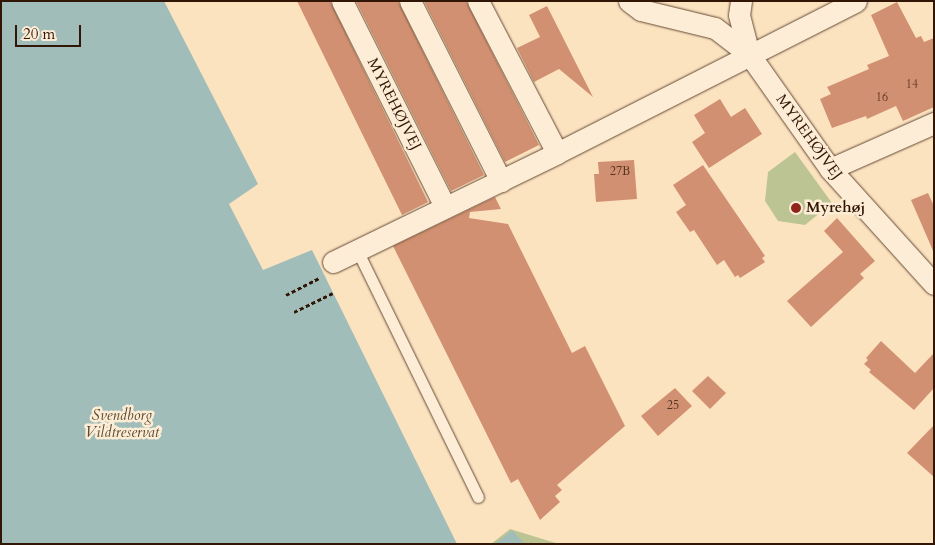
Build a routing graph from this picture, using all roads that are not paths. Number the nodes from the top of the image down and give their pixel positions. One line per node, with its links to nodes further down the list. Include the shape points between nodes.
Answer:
1 (342, 1): 12 (street, MYREHØJVEJ)
2 (410, 1): 11 (street)
3 (478, 1): 9 (street)
4 (629, 1): 7 (street, MYREHØJVEJ, via 641,10 715,28)
5 (741, 1): 7 (street, MYREHØJVEJ, via 739,15)
6 (856, 1): 7 (street)
7 (749, 54): 9 (street); 10 (street, MYREHØJVEJ)
8 (934, 123): 10 (street)
9 (557, 153): 11 (street)
10 (830, 169): 15 (street, MYREHØJVEJ)
11 (501, 181): 12 (street)
12 (445, 207): 13 (street)
13 (357, 250): 14 (street); 16 (lane)
14 (328, 269)
15 (931, 277)
16 (478, 497)

